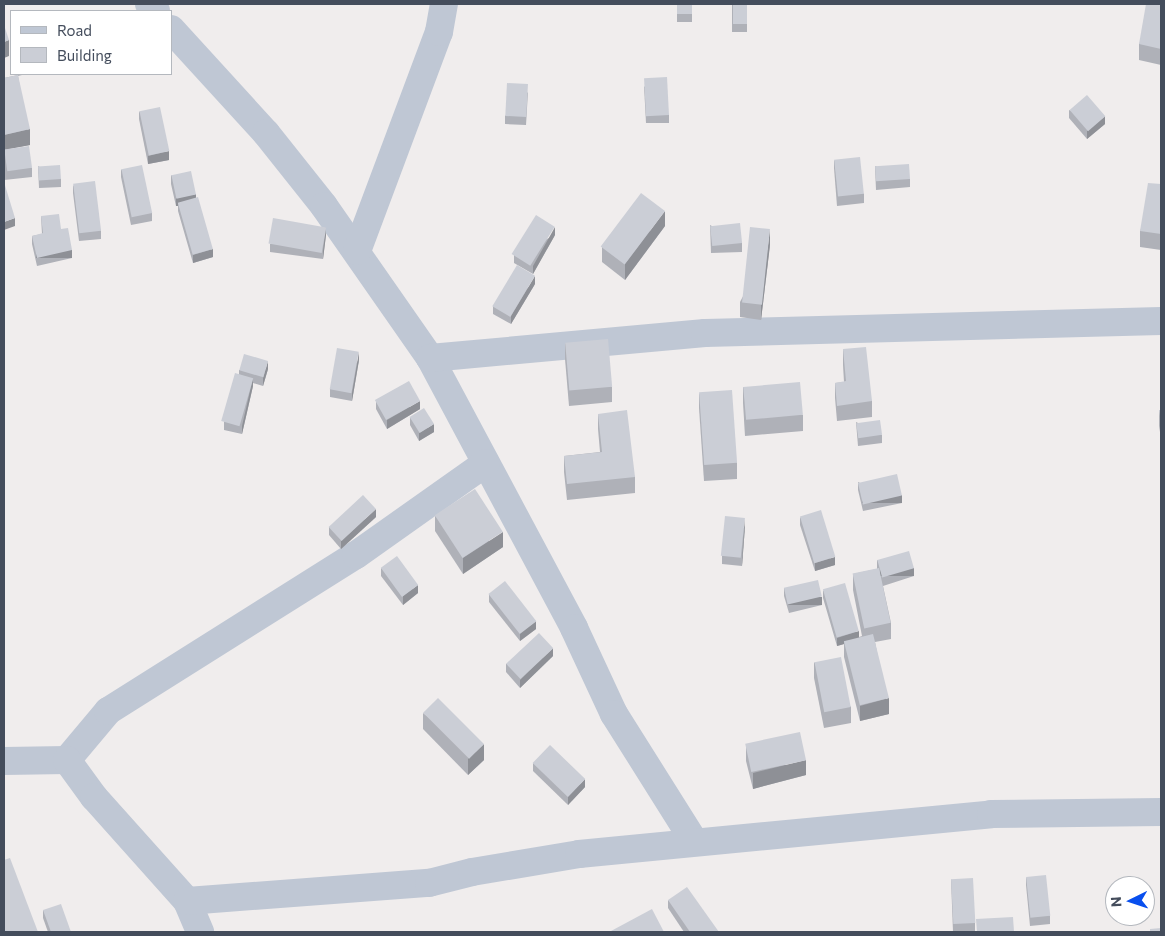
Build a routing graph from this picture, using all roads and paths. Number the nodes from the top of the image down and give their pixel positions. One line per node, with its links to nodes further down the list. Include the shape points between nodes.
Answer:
1 (444, 4): 3 (street, via 439,32)
2 (172, 30): 3 (street, via 266,133)
3 (356, 251): 5 (street)
4 (1161, 321): 5 (street, via 706,333)
5 (430, 358): 6 (street)
6 (486, 463): 7 (street, via 356,555 108,711); 10 (street, via 574,628 614,714)
7 (67, 760): 8 (street); 11 (street, via 94,797)
8 (4, 761)
9 (1161, 812): 10 (street, via 991,814)
10 (694, 842): 11 (street, via 527,861 430,883)
11 (187, 901): 12 (street)
12 (200, 932)

